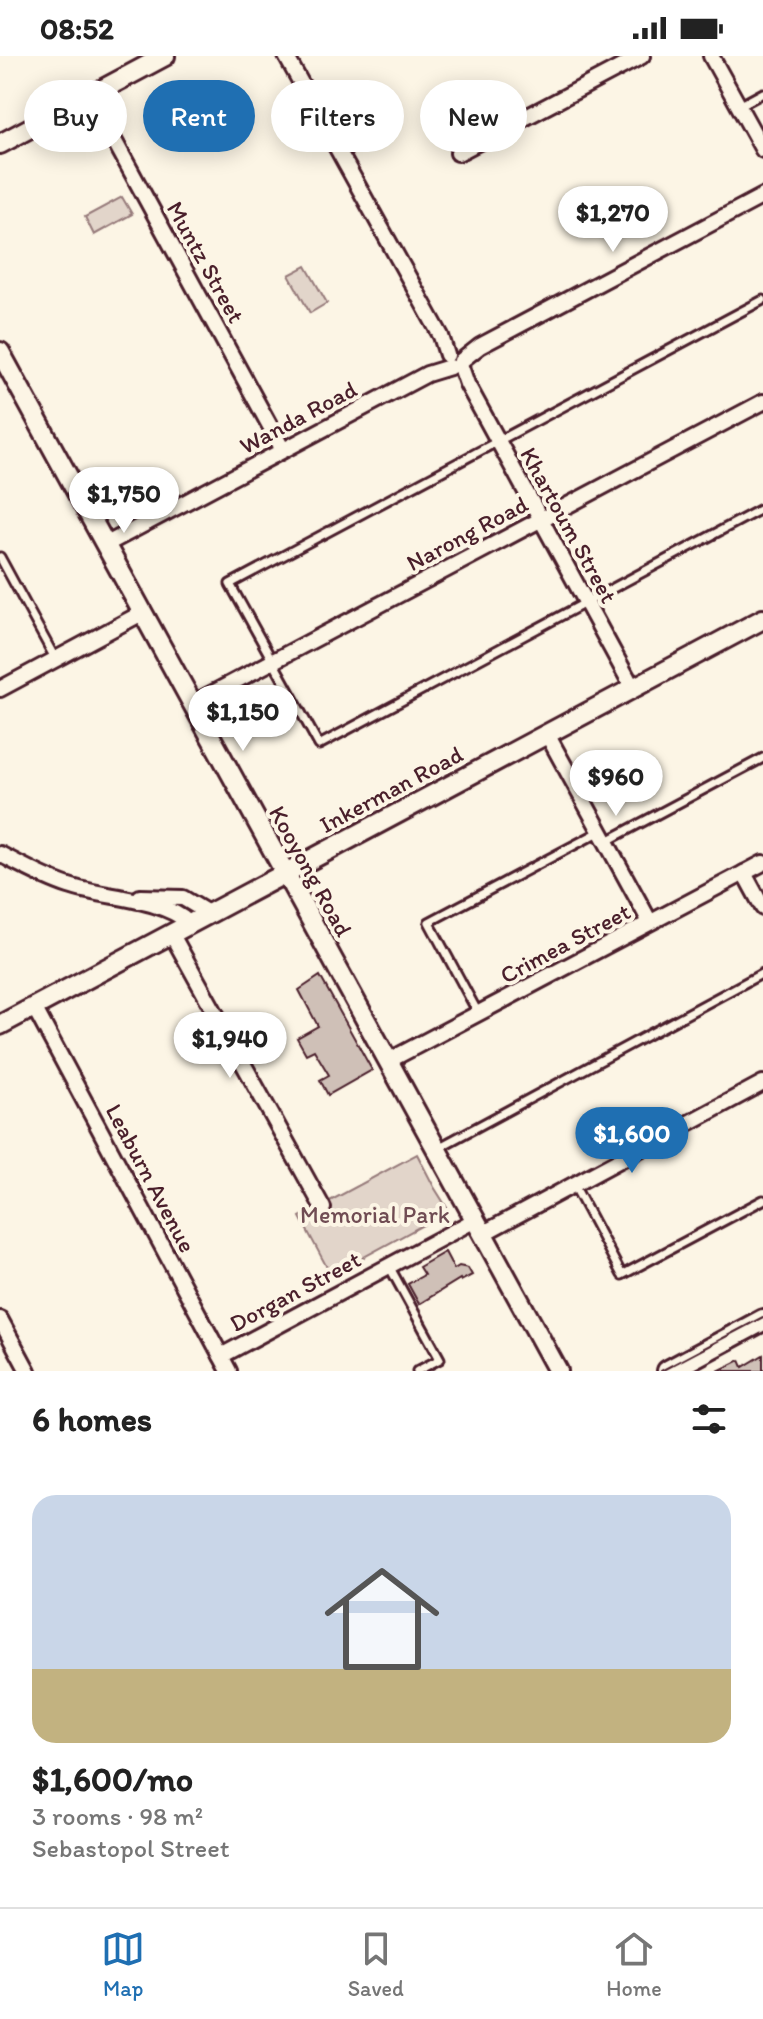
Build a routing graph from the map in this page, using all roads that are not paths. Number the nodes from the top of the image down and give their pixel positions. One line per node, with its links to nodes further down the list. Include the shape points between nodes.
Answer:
1 (165, 56): 5 (street)
2 (286, 56): 16 (street, Khartoum Street)
3 (642, 56): 12 (street)
4 (711, 56): 7 (street)
5 (120, 80)
6 (763, 93): 7 (lane)
7 (739, 106): 10 (street)
8 (24, 131): 9 (street)
9 (0, 144)
10 (763, 150)
11 (121, 152): 19 (street, Muntz Street)
12 (458, 153)
13 (763, 196): 16 (street, Wanda Road)
14 (763, 300): 18 (lane)
15 (0, 352): 22 (street, Kooyong Road)
16 (453, 360): 18 (street, Khartoum Street); 19 (street, Wanda Road)
17 (763, 402): 21 (street, Narong Road)
18 (498, 440): 21 (street, Khartoum Street); 28 (lane, via 230,584)
19 (283, 450): 22 (street, Wanda Road)
20 (763, 508): 24 (lane)
21 (541, 519): 24 (street, Khartoum Street); 28 (street, Narong Road)
22 (105, 545): 25 (street, Kooyong Road)
23 (0, 557): 27 (lane)
24 (587, 602): 28 (lane, via 319,745); 29 (street, Khartoum Street)
25 (142, 613): 27 (street); 31 (street, Kooyong Road)
26 (763, 619): 29 (street, Inkerman Road)
27 (56, 660): 30 (street)
28 (273, 661): 31 (street, Narong Road)
29 (633, 688): 32 (street, Inkerman Road)
30 (0, 689)
31 (192, 704): 37 (street, Kooyong Road)
32 (547, 734): 34 (street); 37 (street, Inkerman Road)
33 (763, 758): 34 (lane)
34 (604, 836): 42 (street); 47 (lane, via 429,922)
35 (0, 854): 39 (street, via 51,880)
36 (763, 863): 38 (street, Crimea Street)
37 (285, 873): 41 (street, Inkerman Road); 49 (street, Kooyong Road)
38 (744, 873): 40 (street); 42 (street, Crimea Street)
39 (116, 898): 41 (street, via 175,897); 43 (street, via 172,911)
40 (763, 908)
41 (208, 913): 43 (street, Inkerman Road)
42 (650, 922): 47 (street, Crimea Street)
43 (189, 923): 44 (street, Inkerman Road)
44 (171, 933): 46 (street, Inkerman Road); 54 (street)
45 (763, 973): 51 (lane)
46 (34, 1007): 48 (street, Inkerman Road); 59 (street, Leaburn Avenue)
47 (479, 1014): 49 (street, Crimea Street)
48 (0, 1025)
49 (388, 1061): 51 (street, Kooyong Road)
50 (763, 1083): 52 (street, Dorgan Street)
51 (436, 1149): 55 (street, Kooyong Road)
52 (574, 1185): 53 (lane, via 622,1275); 55 (street, Dorgan Street)
53 (763, 1200)
54 (323, 1208)
55 (479, 1227): 56 (street, Dorgan Street); 63 (street, Kooyong Road)
56 (389, 1266): 59 (street, Dorgan Street); 62 (lane, via 440,1359)
57 (0, 1319): 60 (street)
58 (763, 1320): 64 (main road)
59 (221, 1356): 61 (street, Leaburn Avenue)
60 (28, 1371)
61 (229, 1371)
62 (417, 1371)
63 (558, 1371)
64 (668, 1371)

